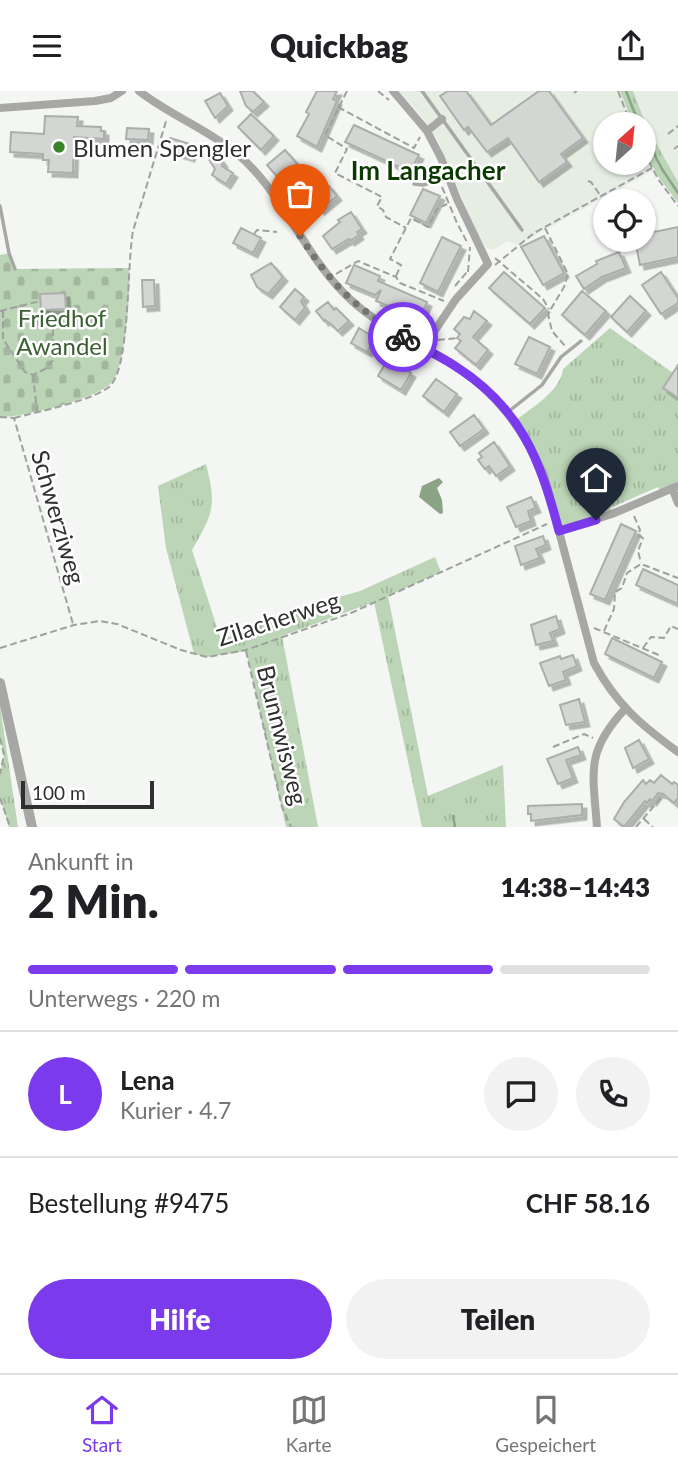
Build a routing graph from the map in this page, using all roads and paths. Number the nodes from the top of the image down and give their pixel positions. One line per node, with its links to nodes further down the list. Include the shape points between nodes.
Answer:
1 (122, 91): 8 (street, via 95,101)
2 (139, 91): 9 (street)
3 (347, 91): 7 (path)
4 (393, 91): 13 (street)
5 (422, 91): 11 (lane)
6 (618, 91): 10 (path)
7 (338, 107): 13 (path, via 414,148); 29 (path, via 325,135 347,149 335,173 382,197 377,206)
8 (0, 108)
9 (171, 112): 39 (street, via 218,139 252,168); 56 (path, via 132,239 117,373 102,391)
10 (626, 112)
11 (442, 119): 13 (street); 30 (lane)
12 (678, 126): 14 (path)
13 (424, 133): 19 (street)
14 (668, 134)
15 (678, 146): 16 (path)
16 (674, 149)
17 (656, 174): 27 (path)
18 (639, 175): 23 (path)
19 (449, 177): 21 (lane); 51 (street, via 488,264 456,299)
20 (588, 181): 22 (path)
21 (416, 186)
22 (596, 189)
23 (614, 189)
24 (593, 200): 28 (path)
25 (448, 204): 29 (path, via 437,209 428,227 411,218)
26 (0, 206): 36 (lane)
27 (678, 206)
28 (545, 227): 34 (path); 44 (path, via 568,274)
29 (406, 228): 38 (path, via 390,258 401,265)
30 (522, 230)
31 (277, 232): 32 (path, via 257,230)
32 (254, 234)
33 (495, 258): 34 (path)
34 (499, 262): 35 (path); 44 (path)
35 (492, 268)
36 (15, 269)
37 (467, 272): 40 (path)
38 (396, 277): 39 (path, via 358,261); 42 (path, via 400,283 444,300)
39 (329, 278): 48 (street, via 355,304)
40 (452, 291)
41 (40, 301): 45 (path)
42 (444, 305)
43 (52, 310): 53 (path, via 54,359)
44 (550, 310): 52 (path, via 552,331)
45 (2, 311): 53 (path, via 2,339 25,372)
46 (432, 321): 48 (path)
47 (439, 334): 49 (path)
48 (405, 338): 51 (street)
49 (437, 340)
50 (581, 341): 52 (lane)
51 (423, 348): 57 (street, via 470,376)
52 (569, 349): 55 (lane)
53 (33, 375): 56 (path)
54 (522, 389): 55 (lane)
55 (528, 396): 57 (lane)
56 (37, 412): 59 (path)
57 (508, 412): 63 (street, via 531,446)
58 (0, 417): 59 (path)
59 (14, 418): 66 (path, Schwerziweg)
60 (675, 487): 61 (street); 62 (street)
61 (678, 503)
62 (630, 506): 63 (street); 64 (path, via 638,535 643,538 638,551)
63 (558, 526): 67 (street); 72 (path, Zilacherweg, via 351,613)
64 (641, 564): 65 (path); 69 (path, via 627,573 622,588 615,592 614,609)
65 (678, 578)
66 (74, 625): 70 (path, Zilacherweg); 72 (path, Zilacherweg, via 117,624 207,656)
67 (583, 626): 69 (path); 75 (street, via 594,663)
68 (678, 629): 71 (path, via 671,626 664,638 651,637)
69 (604, 631): 71 (path)
70 (0, 648)
71 (643, 649): 73 (path)
72 (246, 650): 86 (path, Brunnwisweg, via 282,807)
73 (661, 656)
74 (0, 683): 85 (street)
75 (625, 709): 77 (street); 79 (street)
76 (0, 738): 80 (path, via 4,755)
77 (600, 741): 78 (path, via 584,734); 87 (street, via 593,768)
78 (553, 747)
79 (678, 752)
80 (0, 774)
81 (656, 796): 83 (path, via 660,799)
82 (0, 799): 84 (path)
83 (644, 819): 88 (path); 89 (path)
84 (10, 827)
85 (32, 827)
86 (292, 827)
87 (597, 827)
88 (636, 827)
89 (653, 827)

